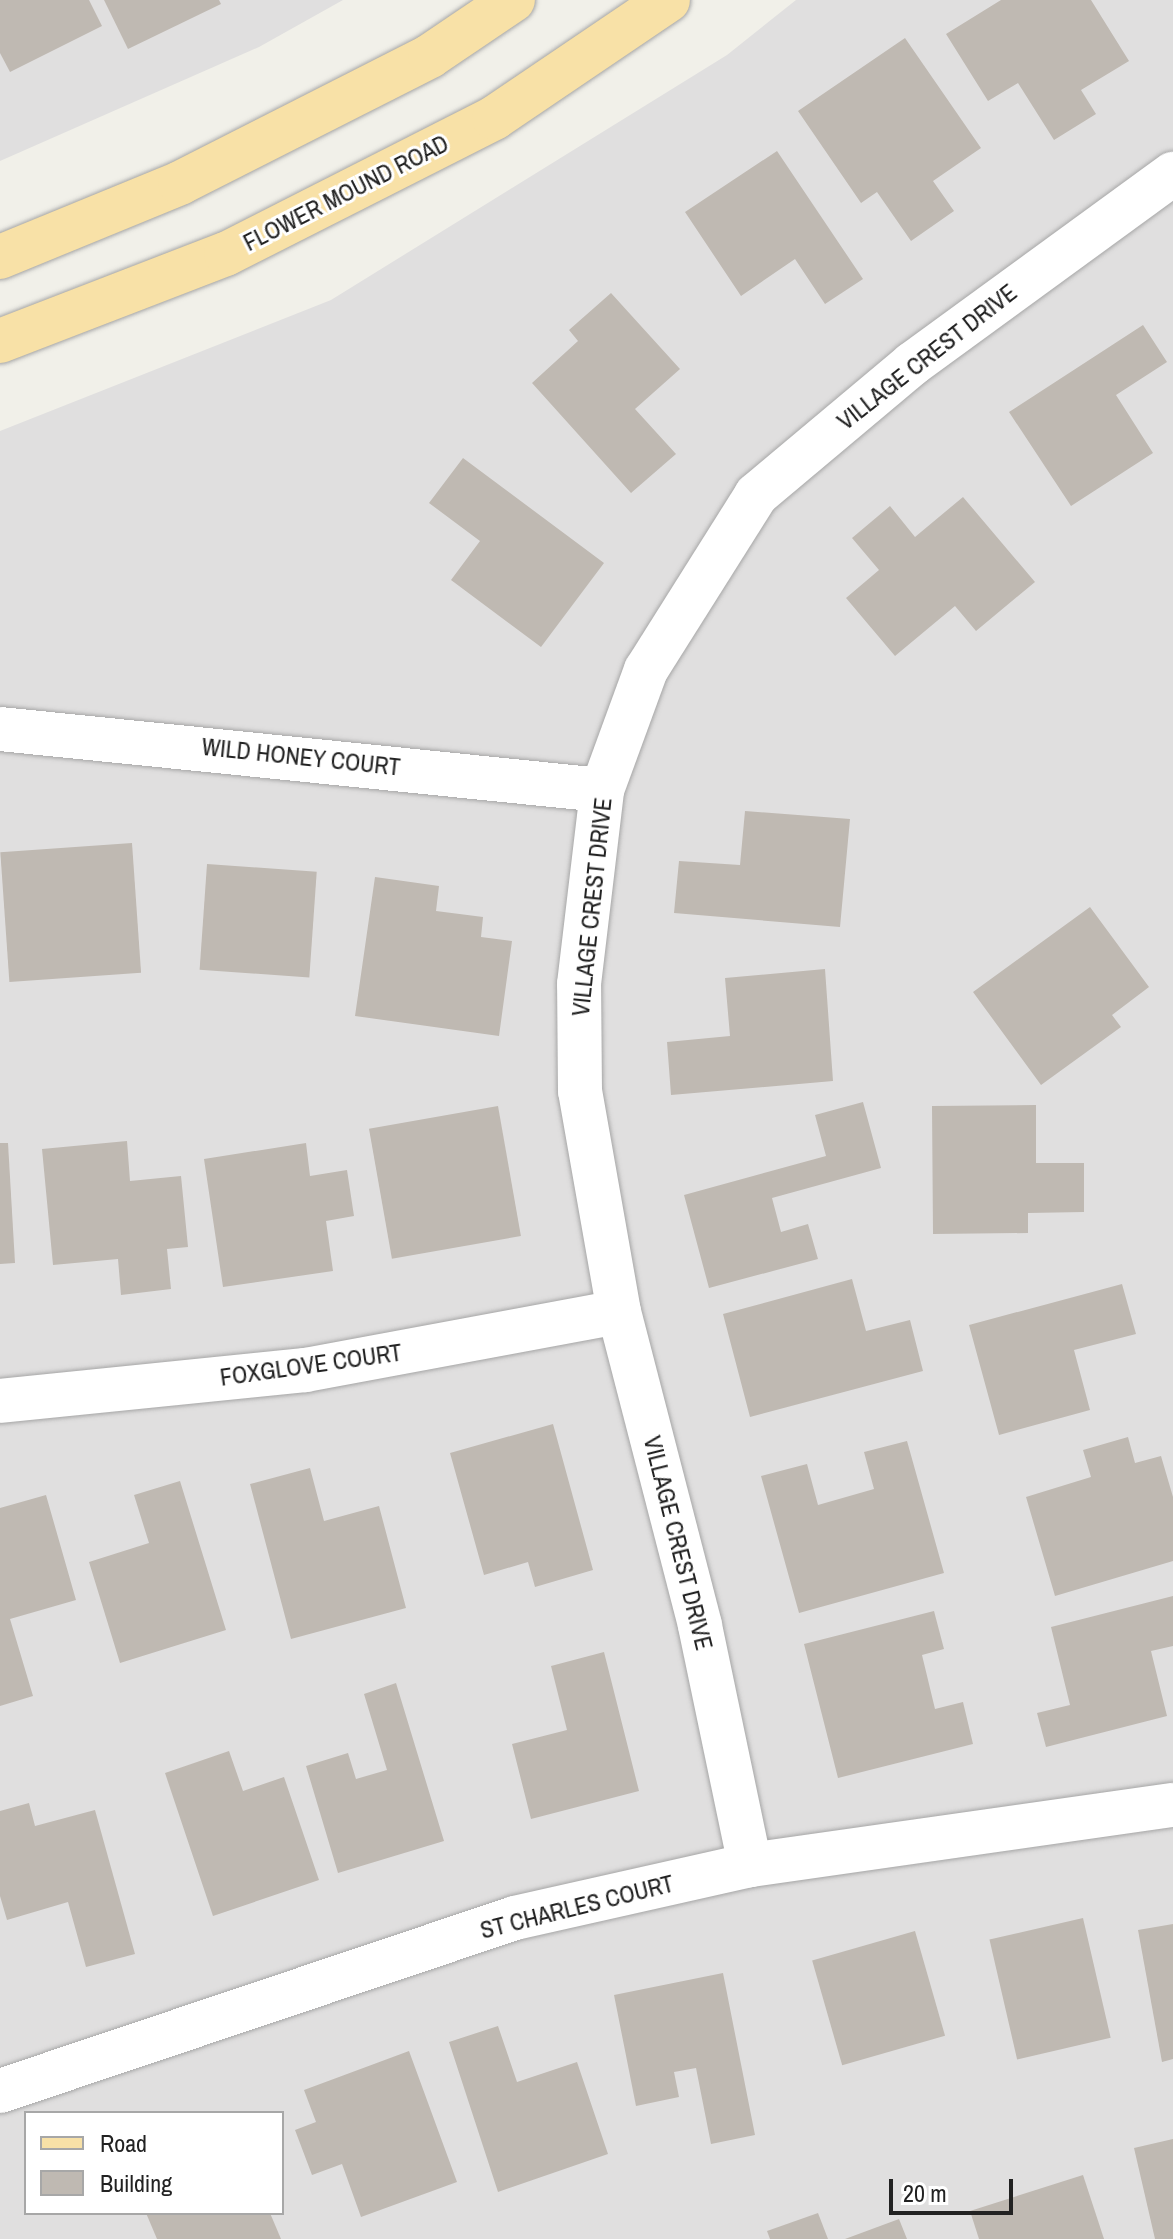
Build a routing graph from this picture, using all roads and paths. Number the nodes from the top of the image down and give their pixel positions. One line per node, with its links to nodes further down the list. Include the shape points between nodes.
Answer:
1 (513, 0): 4 (main road, via 430,56 194,176)
2 (668, 0): 5 (main road, FLOWER MOUND ROAD, via 451,140 226,254)
3 (1173, 174): 7 (street, VILLAGE CREST DRIVE, via 912,364 756,495 646,670)
4 (0, 257)
5 (0, 341)
6 (0, 729): 7 (street, WILD HONEY COURT, via 25,726)
7 (602, 790): 8 (street, VILLAGE CREST DRIVE, via 579,984 580,1091)
8 (619, 1312): 9 (street, FOXGLOVE COURT, via 305,1370); 11 (street, VILLAGE CREST DRIVE, via 700,1625)
9 (0, 1401)
10 (1173, 1805): 11 (street, ST CHARLES COURT)
11 (750, 1865): 12 (street, ST CHARLES COURT, via 515,1918)
12 (0, 2091)

